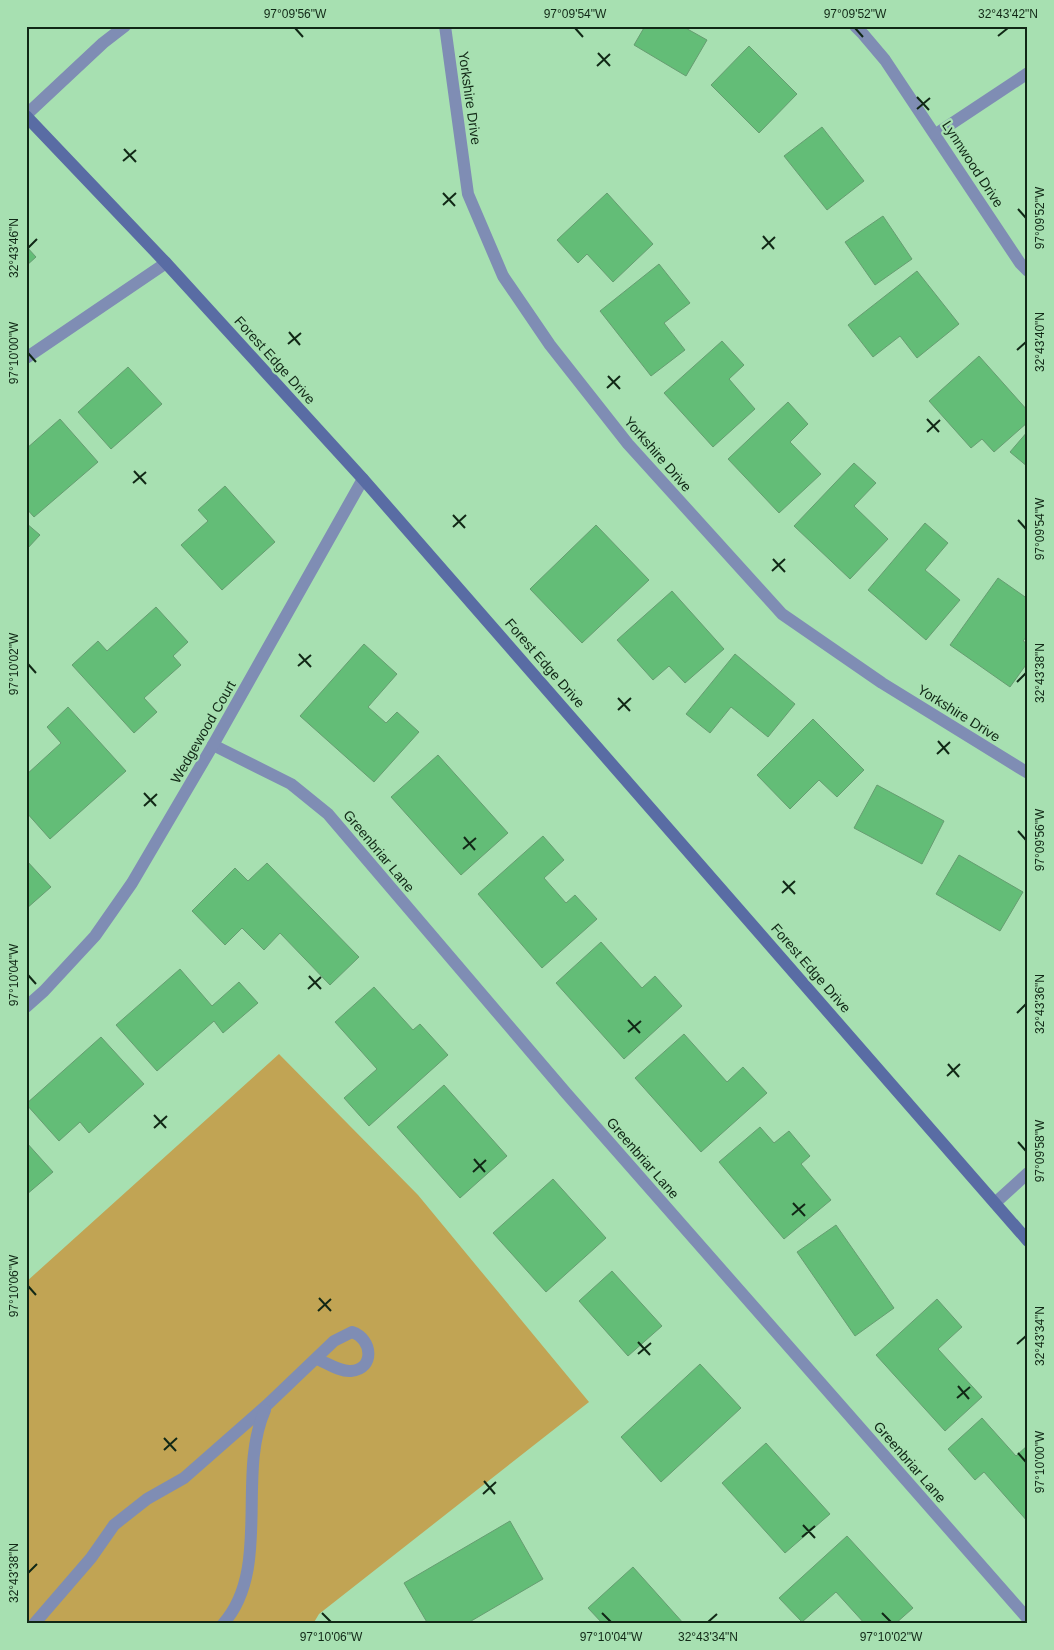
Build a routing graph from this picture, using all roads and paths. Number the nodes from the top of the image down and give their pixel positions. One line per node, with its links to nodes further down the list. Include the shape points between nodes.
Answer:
1 (125, 26): 5 (street)
2 (445, 26): 12 (street, Yorkshire Drive, via 468,194 503,276 550,345 628,444 782,614 882,683)
3 (855, 26): 6 (street, Lynnwood Drive, via 885,60)
4 (1028, 73): 6 (street)
5 (26, 115): 7 (street, Forest Edge Drive)
6 (936, 134): 8 (street, Lynnwood Drive)
7 (166, 263): 9 (street); 10 (street, Forest Edge Drive)
8 (1028, 271)
9 (26, 358)
10 (363, 478): 11 (street, Wedgewood Court); 15 (street, Forest Edge Drive)
11 (213, 745): 13 (street, Wedgewood Court, via 132,883 95,936); 19 (street, Greenbriar Lane, via 291,784 328,814 573,1101)
12 (1028, 773)
13 (26, 1007)
14 (1028, 1173): 15 (street)
15 (995, 1203): 16 (street, Forest Edge Drive)
16 (1028, 1241)
17 (317, 1359): 18 (street)
18 (267, 1405): 20 (street, via 184,1478 147,1499 114,1525 91,1558); 21 (street, via 258,1426 249,1563 240,1600)
19 (1028, 1619)
20 (34, 1624)
21 (223, 1624)

